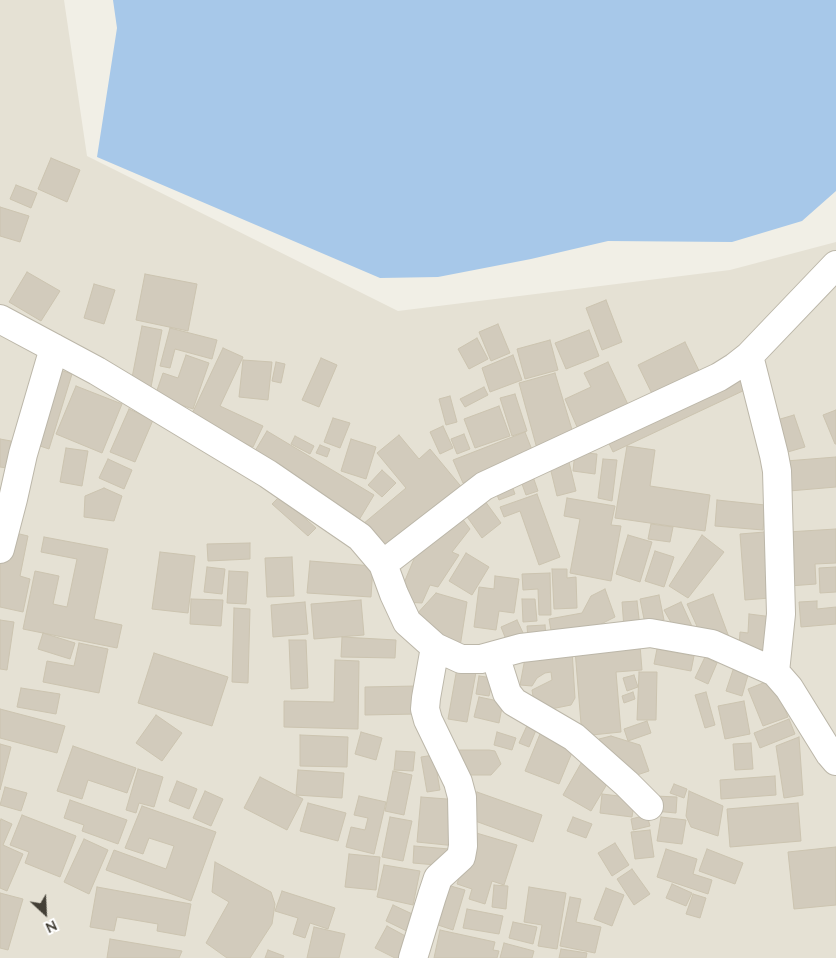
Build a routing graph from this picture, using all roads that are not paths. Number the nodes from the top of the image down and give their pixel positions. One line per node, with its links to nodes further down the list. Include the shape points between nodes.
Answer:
1 (836, 265): 4 (street)
2 (0, 320): 3 (street)
3 (54, 348): 5 (street); 6 (street, via 268,474 360,538)
4 (749, 356): 6 (street, via 718,377 484,486); 9 (street, via 777,471 781,614)
5 (0, 548)
6 (383, 564): 7 (street, via 407,622)
7 (435, 647): 8 (street, via 460,659); 12 (street, via 425,710 458,782 462,798 463,846 461,857 438,878)
8 (495, 655): 9 (street, via 521,648 650,633 712,644); 11 (street, via 506,693 514,702 574,737)
9 (776, 672): 10 (street)
10 (836, 761)
11 (649, 806)
12 (413, 958)

